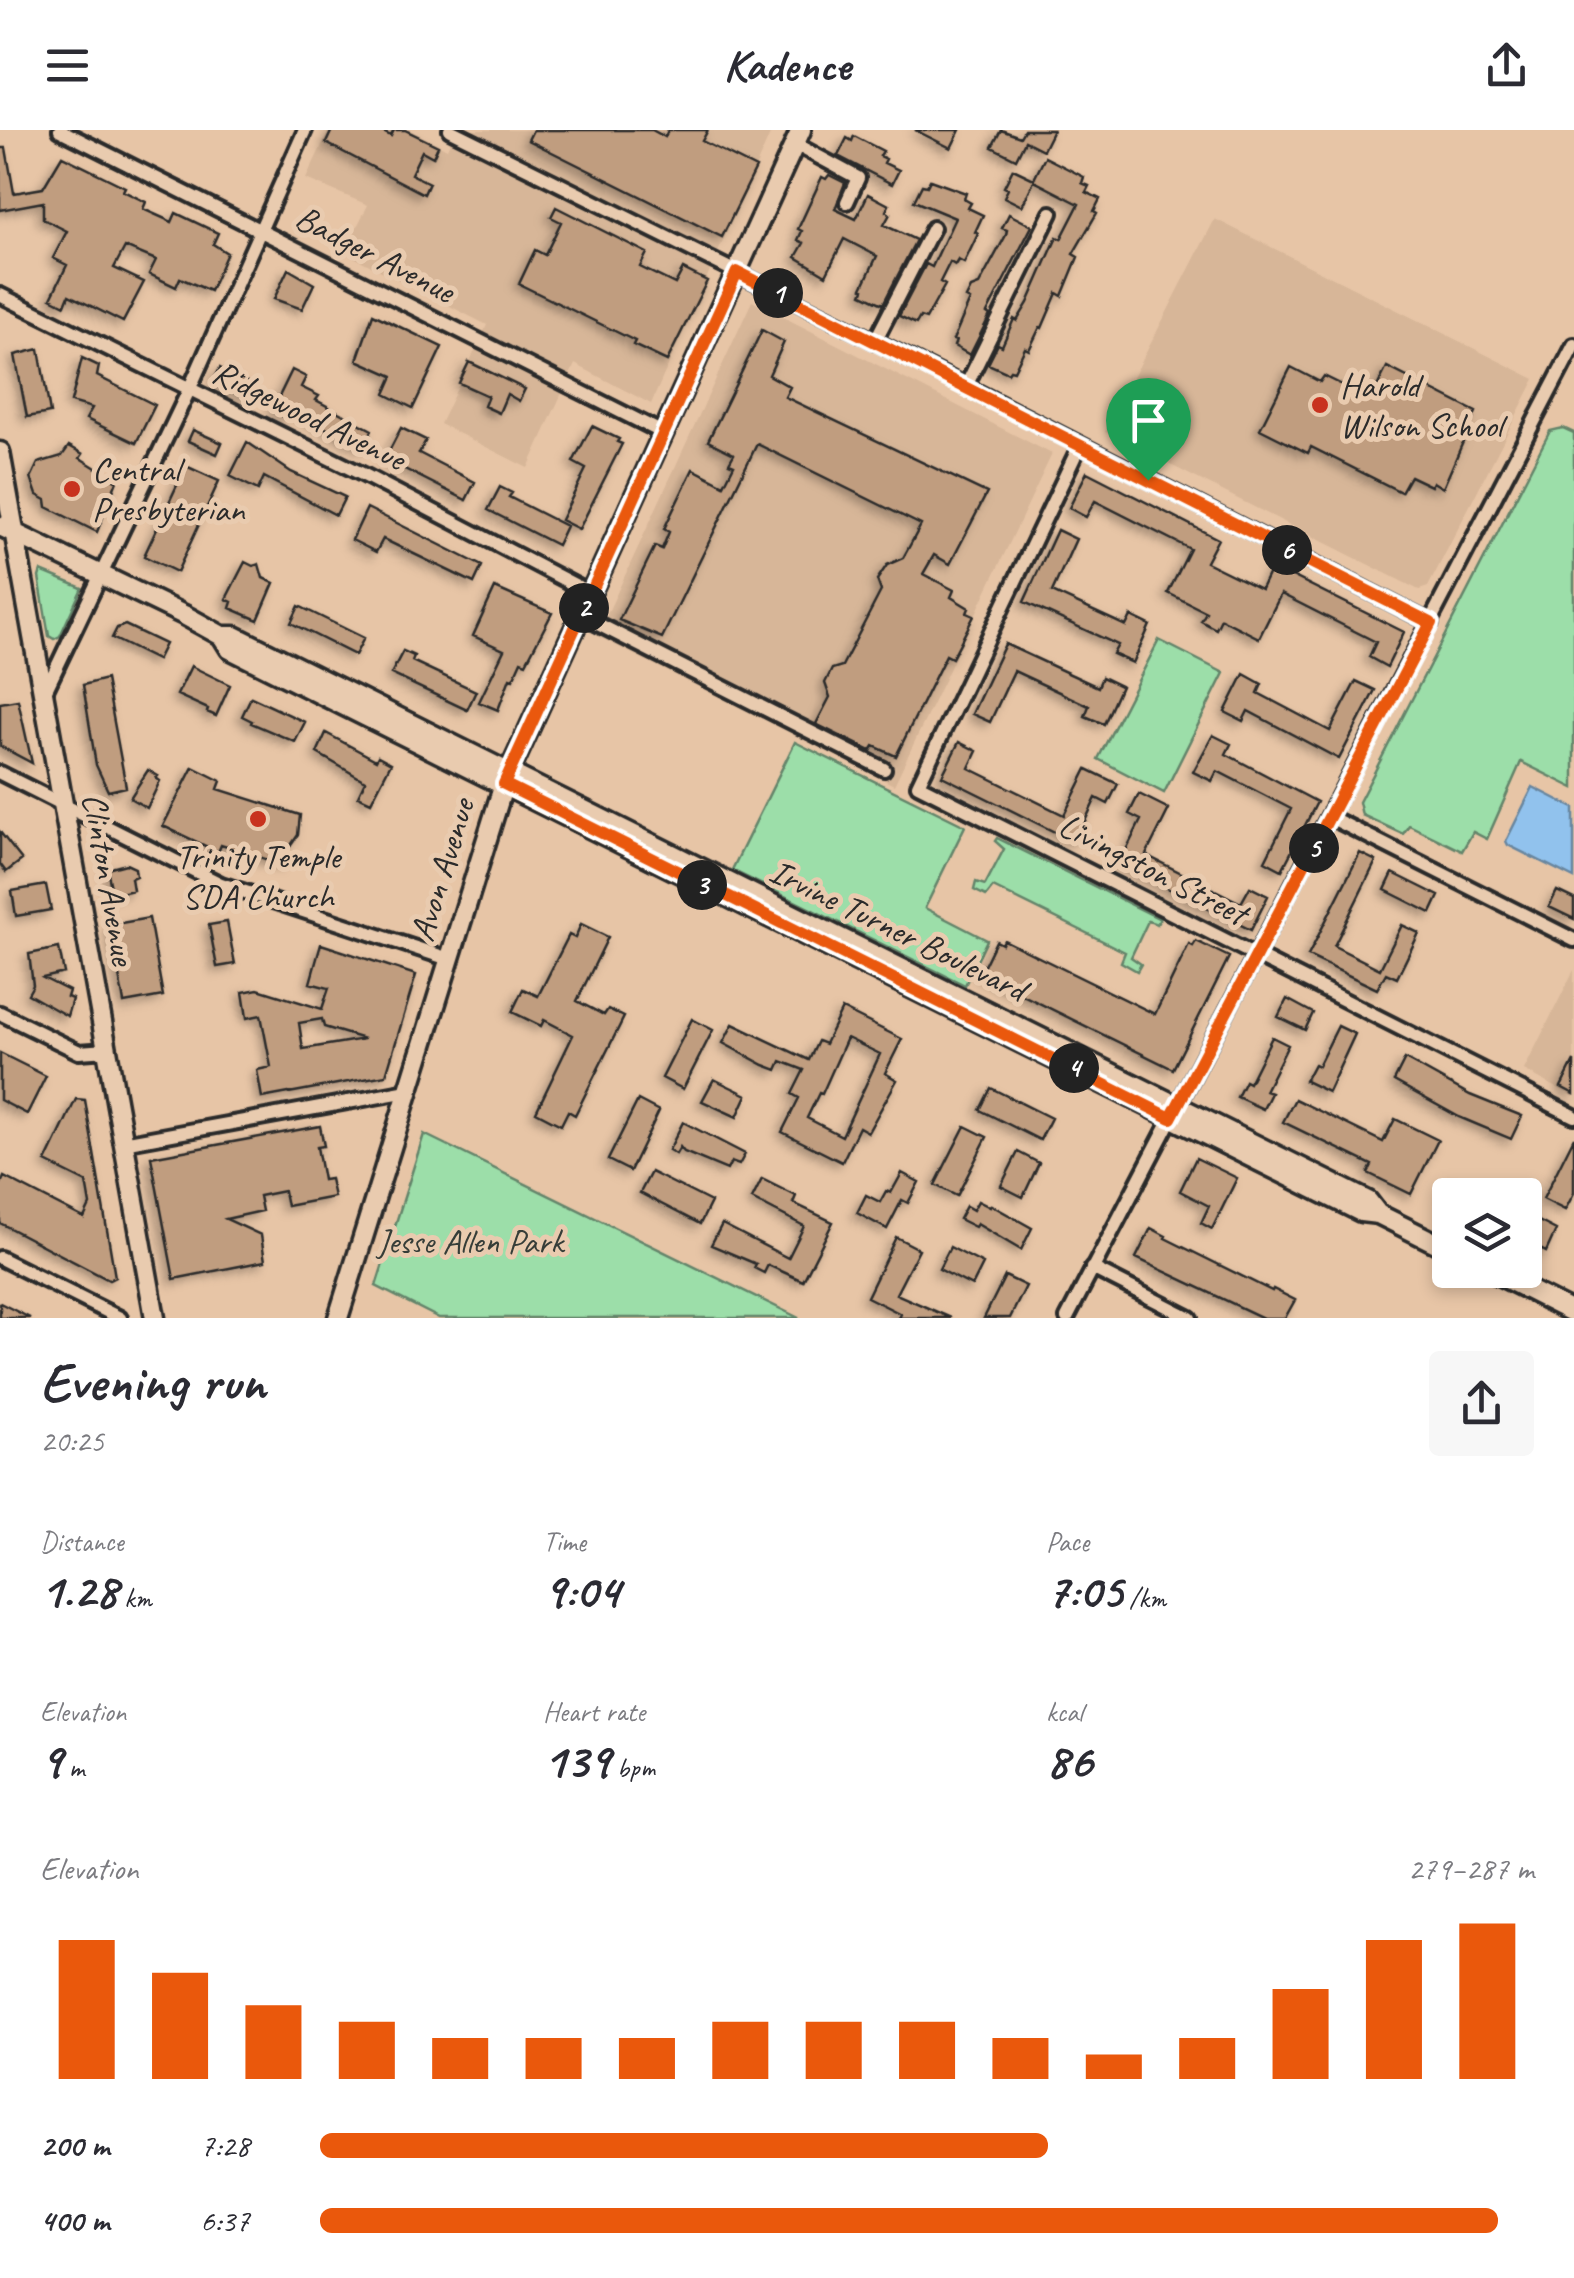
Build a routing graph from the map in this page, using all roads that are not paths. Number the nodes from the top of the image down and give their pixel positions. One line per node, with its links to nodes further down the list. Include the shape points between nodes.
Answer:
1 (60, 130): 8 (street, Badger Avenue)
2 (304, 130): 8 (street)
3 (450, 130): 9 (street)
4 (798, 137): 5 (street, via 858,178); 9 (main road, Avon Avenue)
5 (847, 202)
6 (1052, 213): 13 (street)
7 (932, 228): 11 (street)
8 (261, 231): 14 (street); 15 (street, Badger Avenue)
9 (737, 272): 11 (street); 15 (main road, Avon Avenue)
10 (0, 294): 14 (street, Ridgewood Avenue)
11 (875, 342): 13 (street)
12 (1574, 346): 22 (street)
13 (966, 386): 16 (street)
14 (189, 390): 19 (street); 20 (street, Ridgewood Avenue)
15 (663, 433): 20 (main road, Avon Avenue)
16 (1080, 446): 22 (street); 30 (street, Livingston Street, via 918,785)
17 (0, 452): 18 (main road, Clinton Avenue)
18 (7, 530): 19 (main road, Irvine Turner Boulevard); 23 (main road, Clinton Avenue)
19 (103, 575): 23 (street); 26 (main road, Irvine Turner Boulevard)
20 (590, 593): 21 (main road, Avon Avenue)
21 (580, 615): 24 (street); 26 (main road, Avon Avenue)
22 (1431, 623): 28 (street)
23 (43, 697): 27 (main road, Clinton Avenue)
24 (884, 768)
25 (0, 773): 27 (street)
26 (506, 777): 31 (main road, Avon Avenue); 35 (main road, Irvine Turner Boulevard)
27 (63, 803): 31 (street, via 221,884); 33 (main road, Clinton Avenue)
28 (1330, 817): 29 (street); 30 (street)
29 (1574, 940)
30 (1258, 956): 35 (street); 36 (street, Livingston Street)
31 (449, 959): 34 (main road, Avon Avenue)
32 (0, 1014): 33 (street, via 79,1052)
33 (107, 1050): 37 (main road, Clinton Avenue)
34 (408, 1091): 37 (street); 45 (main road, Avon Avenue)
35 (1174, 1112): 38 (main road, Irvine Turner Boulevard, via 1368,1201 1378,1214); 40 (street)
36 (1574, 1116)
37 (123, 1143): 44 (main road, Clinton Avenue)
38 (1432, 1241)
39 (0, 1258): 43 (street)
40 (1092, 1268): 46 (street); 47 (street)
41 (1525, 1288): 42 (main road)
42 (1574, 1313)
43 (120, 1318)
44 (155, 1318)
45 (338, 1318)
46 (1066, 1318)
47 (1190, 1318)

